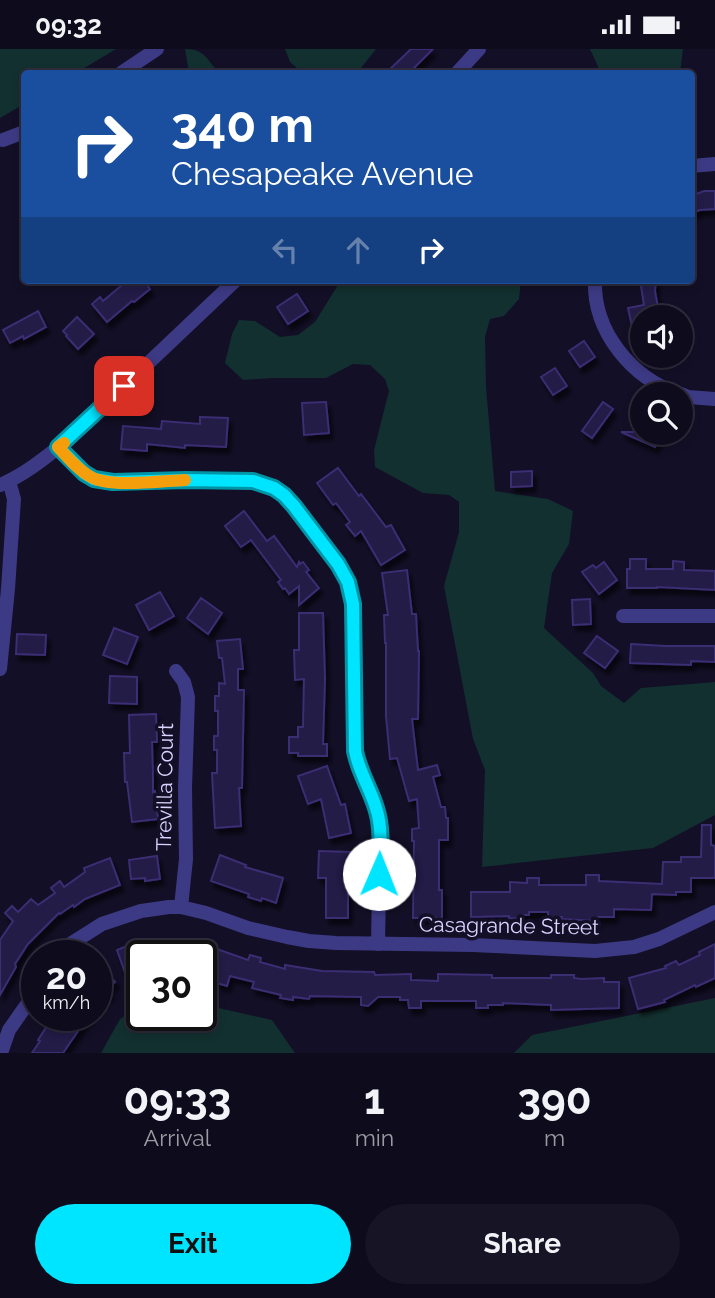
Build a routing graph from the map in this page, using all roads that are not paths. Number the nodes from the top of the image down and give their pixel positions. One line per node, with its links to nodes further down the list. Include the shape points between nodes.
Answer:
1 (157, 49): 3 (street)
2 (479, 49): 4 (street)
3 (126, 70)
4 (460, 70)
5 (21, 133): 6 (street)
6 (3, 140)
7 (715, 164): 8 (street)
8 (695, 166)
9 (232, 284): 14 (street)
10 (595, 284): 11 (street, via 601,318 621,356)
11 (654, 382)
12 (693, 397): 13 (street)
13 (715, 399)
14 (58, 447): 15 (street); 23 (street, via 94,479 253,481 274,488 294,506 338,564 353,604 355,751 380,830)
15 (5, 483): 18 (street, via 14,499)
16 (623, 616): 17 (street)
17 (715, 616)
18 (0, 669)
19 (176, 671): 20 (street, Trevilla Court, via 188,697)
20 (181, 907): 22 (street, Casagrande Street, via 141,911 102,924); 23 (street, Casagrande Street, via 287,937)
21 (715, 912): 23 (street, Casagrande Street, via 629,948 594,951)
22 (77, 940)
23 (378, 944)
24 (21, 1013): 25 (street)
25 (1, 1053)

